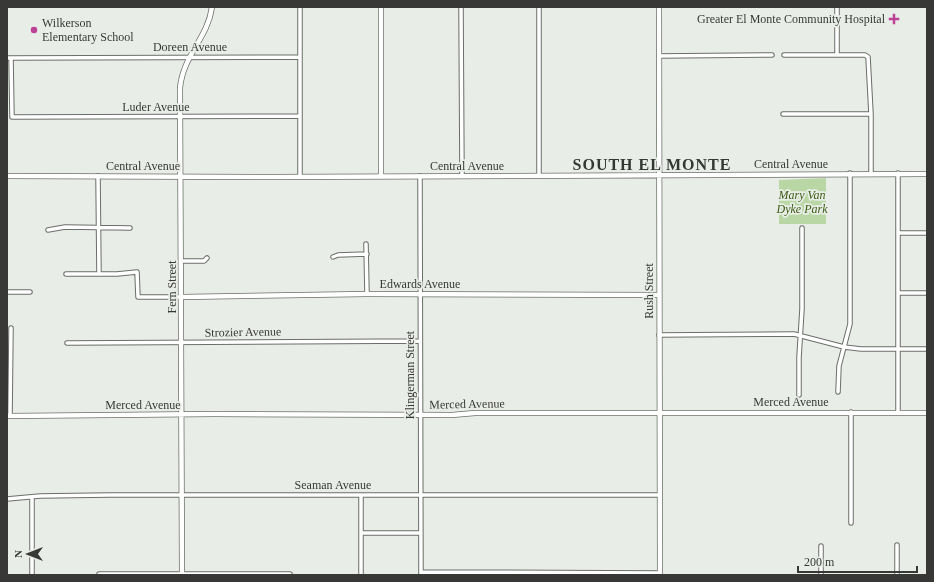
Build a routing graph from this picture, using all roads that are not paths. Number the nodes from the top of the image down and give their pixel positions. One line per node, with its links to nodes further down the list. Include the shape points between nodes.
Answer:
1 (212, 7): 12 (street, Fern Street, via 208,24)
2 (300, 7): 13 (street)
3 (381, 7): 29 (street)
4 (461, 7): 31 (street)
5 (539, 7): 23 (street)
6 (659, 7): 11 (street, Rush Street)
7 (837, 7): 10 (street)
8 (784, 54): 10 (street)
9 (772, 55): 11 (street)
10 (837, 55): 16 (street, via 868,57)
11 (659, 56): 24 (street, Rush Street)
12 (190, 57): 13 (street, Doreen Avenue); 14 (street, Doreen Avenue); 17 (street, Fern Street, via 182,77)
13 (300, 57): 18 (street)
14 (9, 58): 17 (street, Luder Avenue, via 12,117)
15 (783, 114): 16 (street)
16 (871, 114): 20 (street)
17 (180, 116): 18 (street, Luder Avenue); 27 (street, Fern Street)
18 (300, 116): 28 (street)
19 (850, 173): 20 (street, Central Avenue); 24 (street, Central Avenue); 59 (street, via 850,324)
20 (871, 173): 21 (street, Central Avenue)
21 (898, 173): 22 (street, Central Avenue); 36 (street)
22 (927, 174)
23 (539, 175): 24 (street, Central Avenue); 31 (street, Central Avenue)
24 (659, 175): 51 (street, Rush Street)
25 (7, 176): 26 (street, Central Avenue)
26 (98, 176): 27 (street, Central Avenue); 32 (street)
27 (181, 176): 28 (street, Central Avenue); 42 (street, Fern Street)
28 (300, 176): 29 (street, Central Avenue)
29 (382, 176): 30 (street, Central Avenue)
30 (420, 176): 31 (street, Central Avenue); 50 (street, Klingerman Street)
31 (462, 176)
32 (99, 228): 33 (street); 35 (street, via 59,227); 44 (street)
33 (130, 228)
34 (802, 228): 55 (street)
35 (48, 230)
36 (898, 233): 37 (street); 47 (street)
37 (927, 233)
38 (366, 244): 39 (street)
39 (367, 254): 40 (street); 49 (street)
40 (334, 257)
41 (208, 258): 42 (street, via 204,261)
42 (182, 261): 52 (street, Fern Street)
43 (66, 274): 44 (street)
44 (99, 274): 52 (street, via 137,272 138,297)
45 (7, 292): 46 (street)
46 (30, 292)
47 (898, 293): 48 (street); 60 (street)
48 (927, 293)
49 (367, 294): 50 (street, Edwards Avenue); 52 (street, Edwards Avenue)
50 (420, 294): 51 (street, Edwards Avenue); 56 (street, Klingerman Street)
51 (659, 295): 54 (street, Rush Street)
52 (182, 297): 58 (street, Fern Street)
53 (11, 328): 70 (street)
54 (659, 334): 55 (street); 65 (street, Rush Street)
55 (801, 335): 59 (street); 63 (street)
56 (420, 341): 58 (street, Strozier Avenue); 69 (street, Klingerman Street)
57 (67, 343): 58 (street, Strozier Avenue)
58 (182, 343): 68 (street, Fern Street)
59 (844, 347): 60 (street, via 870,350); 62 (street, via 839,366)
60 (898, 349): 61 (street); 66 (street)
61 (927, 349)
62 (838, 392)
63 (799, 395)
64 (851, 412): 65 (street, Merced Avenue); 66 (street, Merced Avenue); 77 (street)
65 (659, 413): 69 (street, Merced Avenue); 73 (street, Rush Street)
66 (898, 413): 67 (street, Merced Avenue)
67 (927, 413)
68 (181, 415): 69 (street, Merced Avenue); 70 (street, Merced Avenue); 74 (street, Fern Street)
69 (420, 415): 71 (street, Klingerman Street)
70 (9, 416)
71 (420, 494): 72 (street, Seaman Avenue); 73 (street, Seaman Avenue); 79 (street, Klingerman Street)
72 (361, 495): 74 (street, Seaman Avenue); 78 (street)
73 (659, 495): 86 (street, Rush Street)
74 (182, 496): 75 (street, Seaman Avenue); 84 (street, Fern Street)
75 (32, 497): 76 (street, Seaman Avenue); 87 (street)
76 (7, 499)
77 (851, 523)
78 (362, 533): 79 (street); 89 (street)
79 (420, 533): 82 (street, Klingerman Street)
80 (897, 545): 91 (street)
81 (821, 546): 90 (street)
82 (420, 573): 86 (street)
83 (99, 574): 84 (street)
84 (182, 574): 88 (street)
85 (290, 574): 88 (street)
86 (660, 574)
87 (32, 575)
88 (243, 575)
89 (361, 575)
90 (821, 575)
91 (896, 575)

